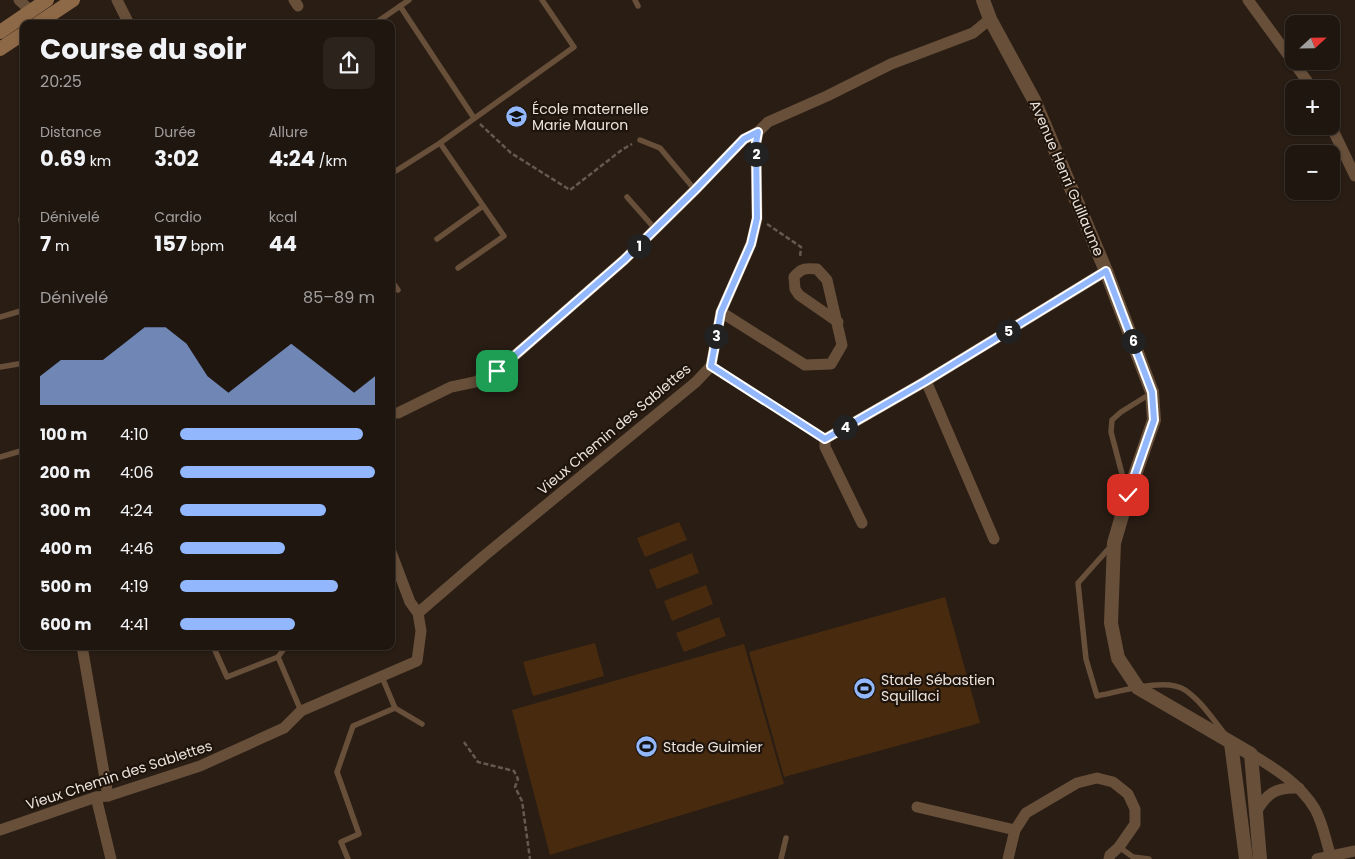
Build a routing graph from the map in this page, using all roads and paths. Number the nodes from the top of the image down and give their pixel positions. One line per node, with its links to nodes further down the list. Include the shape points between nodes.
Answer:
1 (19, 0): 10 (street)
2 (47, 0): 10 (main road)
3 (73, 0): 12 (main road)
4 (117, 0): 13 (street)
5 (408, 0): 9 (lane)
6 (542, 0): 19 (lane, via 574,47)
7 (983, 0): 11 (street, Avenue Henri Guillaume)
8 (1248, 0): 18 (street)
9 (400, 6): 14 (lane); 19 (lane)
10 (30, 11): 15 (main road)
11 (990, 19): 20 (street, via 973,33 890,64 768,122); 34 (street, Avenue Henri Guillaume, via 1034,100)
12 (43, 20)
13 (127, 20)
14 (380, 20)
15 (0, 32)
16 (20, 36): 17 (main road)
17 (0, 49)
18 (1306, 80)
19 (474, 118): 22 (path, via 511,153 570,190 623,149); 23 (lane)
20 (758, 132): 26 (street, via 744,139); 29 (street, Vieux Chemin des Sablettes)
21 (1335, 135): 25 (street)
22 (640, 140): 26 (lane, via 660,148)
23 (440, 143): 24 (lane); 28 (lane)
24 (395, 171)
25 (1355, 176)
26 (695, 190): 30 (street)
27 (627, 197): 30 (lane)
28 (483, 206): 31 (lane); 32 (lane, via 504,236)
29 (757, 218): 33 (path, via 801,247); 38 (street, Vieux Chemin des Sablettes, via 751,244)
30 (656, 230): 46 (street, via 497,371 475,382 451,387)
31 (437, 239)
32 (458, 268)
33 (800, 270): 40 (street, via 817,269 823,274); 40 (street, via 794,277 799,295)
34 (1106, 271): 44 (street); 45 (street, Avenue Henri Guillaume)
35 (395, 286): 36 (lane)
36 (398, 290)
37 (20, 311): 39 (lane)
38 (721, 312): 40 (street, via 805,365 831,364 842,345); 42 (street, Vieux Chemin des Sablettes)
39 (0, 317)
40 (838, 322)
41 (20, 364): 43 (lane)
42 (711, 366): 47 (path); 55 (street, Vieux Chemin des Sablettes, via 696,382)
43 (0, 367)
44 (926, 381): 47 (street); 52 (street)
45 (1152, 392): 50 (street, Avenue Henri Guillaume, via 1154,420); 50 (lane, via 1112,420 1111,432)
46 (398, 413)
47 (825, 439): 51 (street, via 825,446)
48 (20, 451): 49 (lane)
49 (0, 457)
50 (1128, 495): 53 (street, Avenue Henri Guillaume)
51 (862, 523)
52 (994, 539)
53 (1114, 543): 61 (street, Avenue Henri Guillaume, via 1112,623 1118,658); 61 (lane, via 1078,583 1086,659 1097,696)
54 (395, 563): 55 (street, via 410,602)
55 (418, 613): 60 (street, Vieux Chemin des Sablettes, via 421,632 417,661)
56 (83, 650): 69 (street)
57 (215, 650): 59 (lane, via 226,677)
58 (283, 650): 59 (lane)
59 (278, 657): 63 (lane)
60 (382, 677): 62 (lane); 63 (street, Vieux Chemin des Sablettes)
61 (1138, 688): 66 (street, Avenue Henri Guillaume); 66 (lane, via 1172,685 1184,689 1206,710)
62 (395, 708): 64 (lane); 79 (lane, via 353,726 336,772 359,834 341,842)
63 (301, 711): 69 (street, Vieux Chemin des Sablettes, via 284,728 200,766)
64 (422, 724)
65 (464, 742): 80 (path, via 478,762 514,772 518,779 515,787 522,801)
66 (1231, 743): 67 (street, Avenue Henri Guillaume); 85 (street)
67 (1251, 754): 68 (street, Avenue Henri Guillaume); 71 (street)
68 (1299, 788): 71 (street, via 1286,787 1267,795); 77 (street, Avenue Henri Guillaume, via 1315,810)
69 (102, 796): 72 (street, Vieux Chemin des Sablettes); 78 (street)
70 (917, 808): 73 (street)
71 (1255, 814): 86 (street)
72 (0, 830)
73 (1015, 830): 75 (street, via 1026,813 1077,783 1097,778 1113,782 1128,794 1135,809 1136,824); 82 (street)
74 (786, 838): 81 (lane)
75 (1119, 846): 83 (street); 84 (lane, via 1133,857)
76 (1355, 851): 77 (street)
77 (1331, 857): 87 (street)
78 (111, 859)
79 (348, 859)
80 (530, 859)
81 (781, 859)
82 (1008, 859)
83 (1109, 859)
84 (1149, 859)
85 (1246, 859)
86 (1260, 859)
87 (1317, 859)

